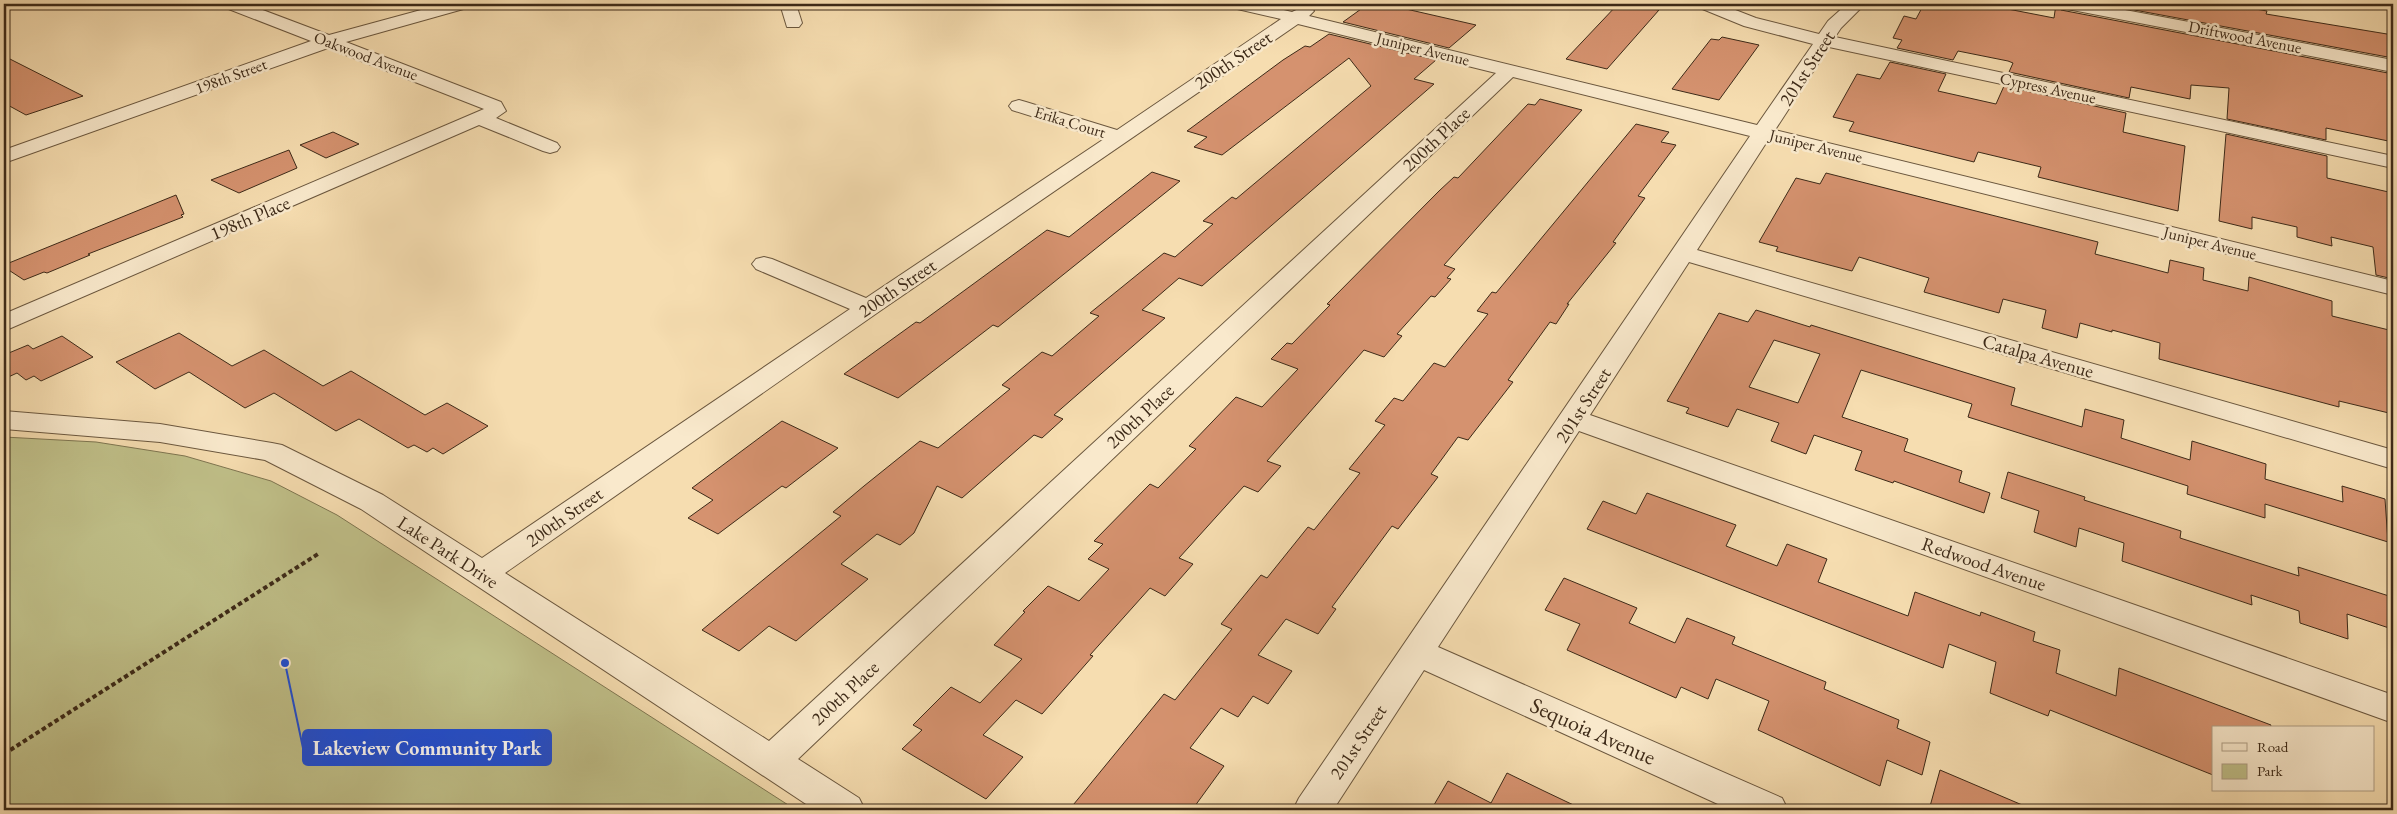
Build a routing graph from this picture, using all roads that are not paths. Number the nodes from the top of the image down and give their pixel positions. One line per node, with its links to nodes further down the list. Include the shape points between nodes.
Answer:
1 (232, 4): 12 (street, Oakwood Avenue)
2 (461, 4): 12 (street, 198th Street)
3 (788, 4): 10 (street)
4 (1239, 4): 9 (street, Juniper Avenue)
5 (1316, 4): 9 (street, 200th Street)
6 (1706, 4): 11 (street, Cypress Avenue, via 1750,22)
7 (1857, 4): 11 (street, 201st Street, via 1834,25)
8 (2066, 4): 13 (street, Driftwood Avenue)
9 (1295, 18): 14 (street, Juniper Avenue); 18 (street, 200th Street)
10 (793, 23)
11 (1824, 40): 17 (street, 201st Street); 21 (street, Cypress Avenue)
12 (329, 41): 16 (street, Oakwood Avenue, via 494,106); 20 (street, 198th Street)
13 (2393, 66)
14 (1510, 70): 17 (street, Juniper Avenue); 33 (street, 200th Place)
15 (1019, 106): 18 (street, Erika Court)
16 (488, 115): 19 (street, Oakwood Avenue); 26 (street, 198th Place)
17 (1764, 133): 22 (street, 201st Street); 24 (street, Juniper Avenue)
18 (1120, 137): 25 (street, 200th Street)
19 (550, 147)
20 (5, 155)
21 (2393, 162)
22 (1683, 253): 27 (street, 201st Street); 29 (street, Catalpa Avenue)
23 (764, 264): 25 (street)
24 (2393, 288)
25 (868, 308): 30 (street, 200th Street)
26 (4, 323)
27 (1574, 419): 31 (street, 201st Street); 32 (street, Redwood Avenue)
28 (4, 420): 30 (street, Lake Park Drive, via 160,433 272,452 372,502)
29 (2393, 460)
30 (481, 574): 33 (street, Lake Park Drive)
31 (1418, 653): 35 (street, 201st Street); 36 (street, Sequoia Avenue)
32 (2393, 709)
33 (770, 762): 34 (street, Lake Park Drive)
34 (846, 810)
35 (1312, 810)
36 (1769, 810)

